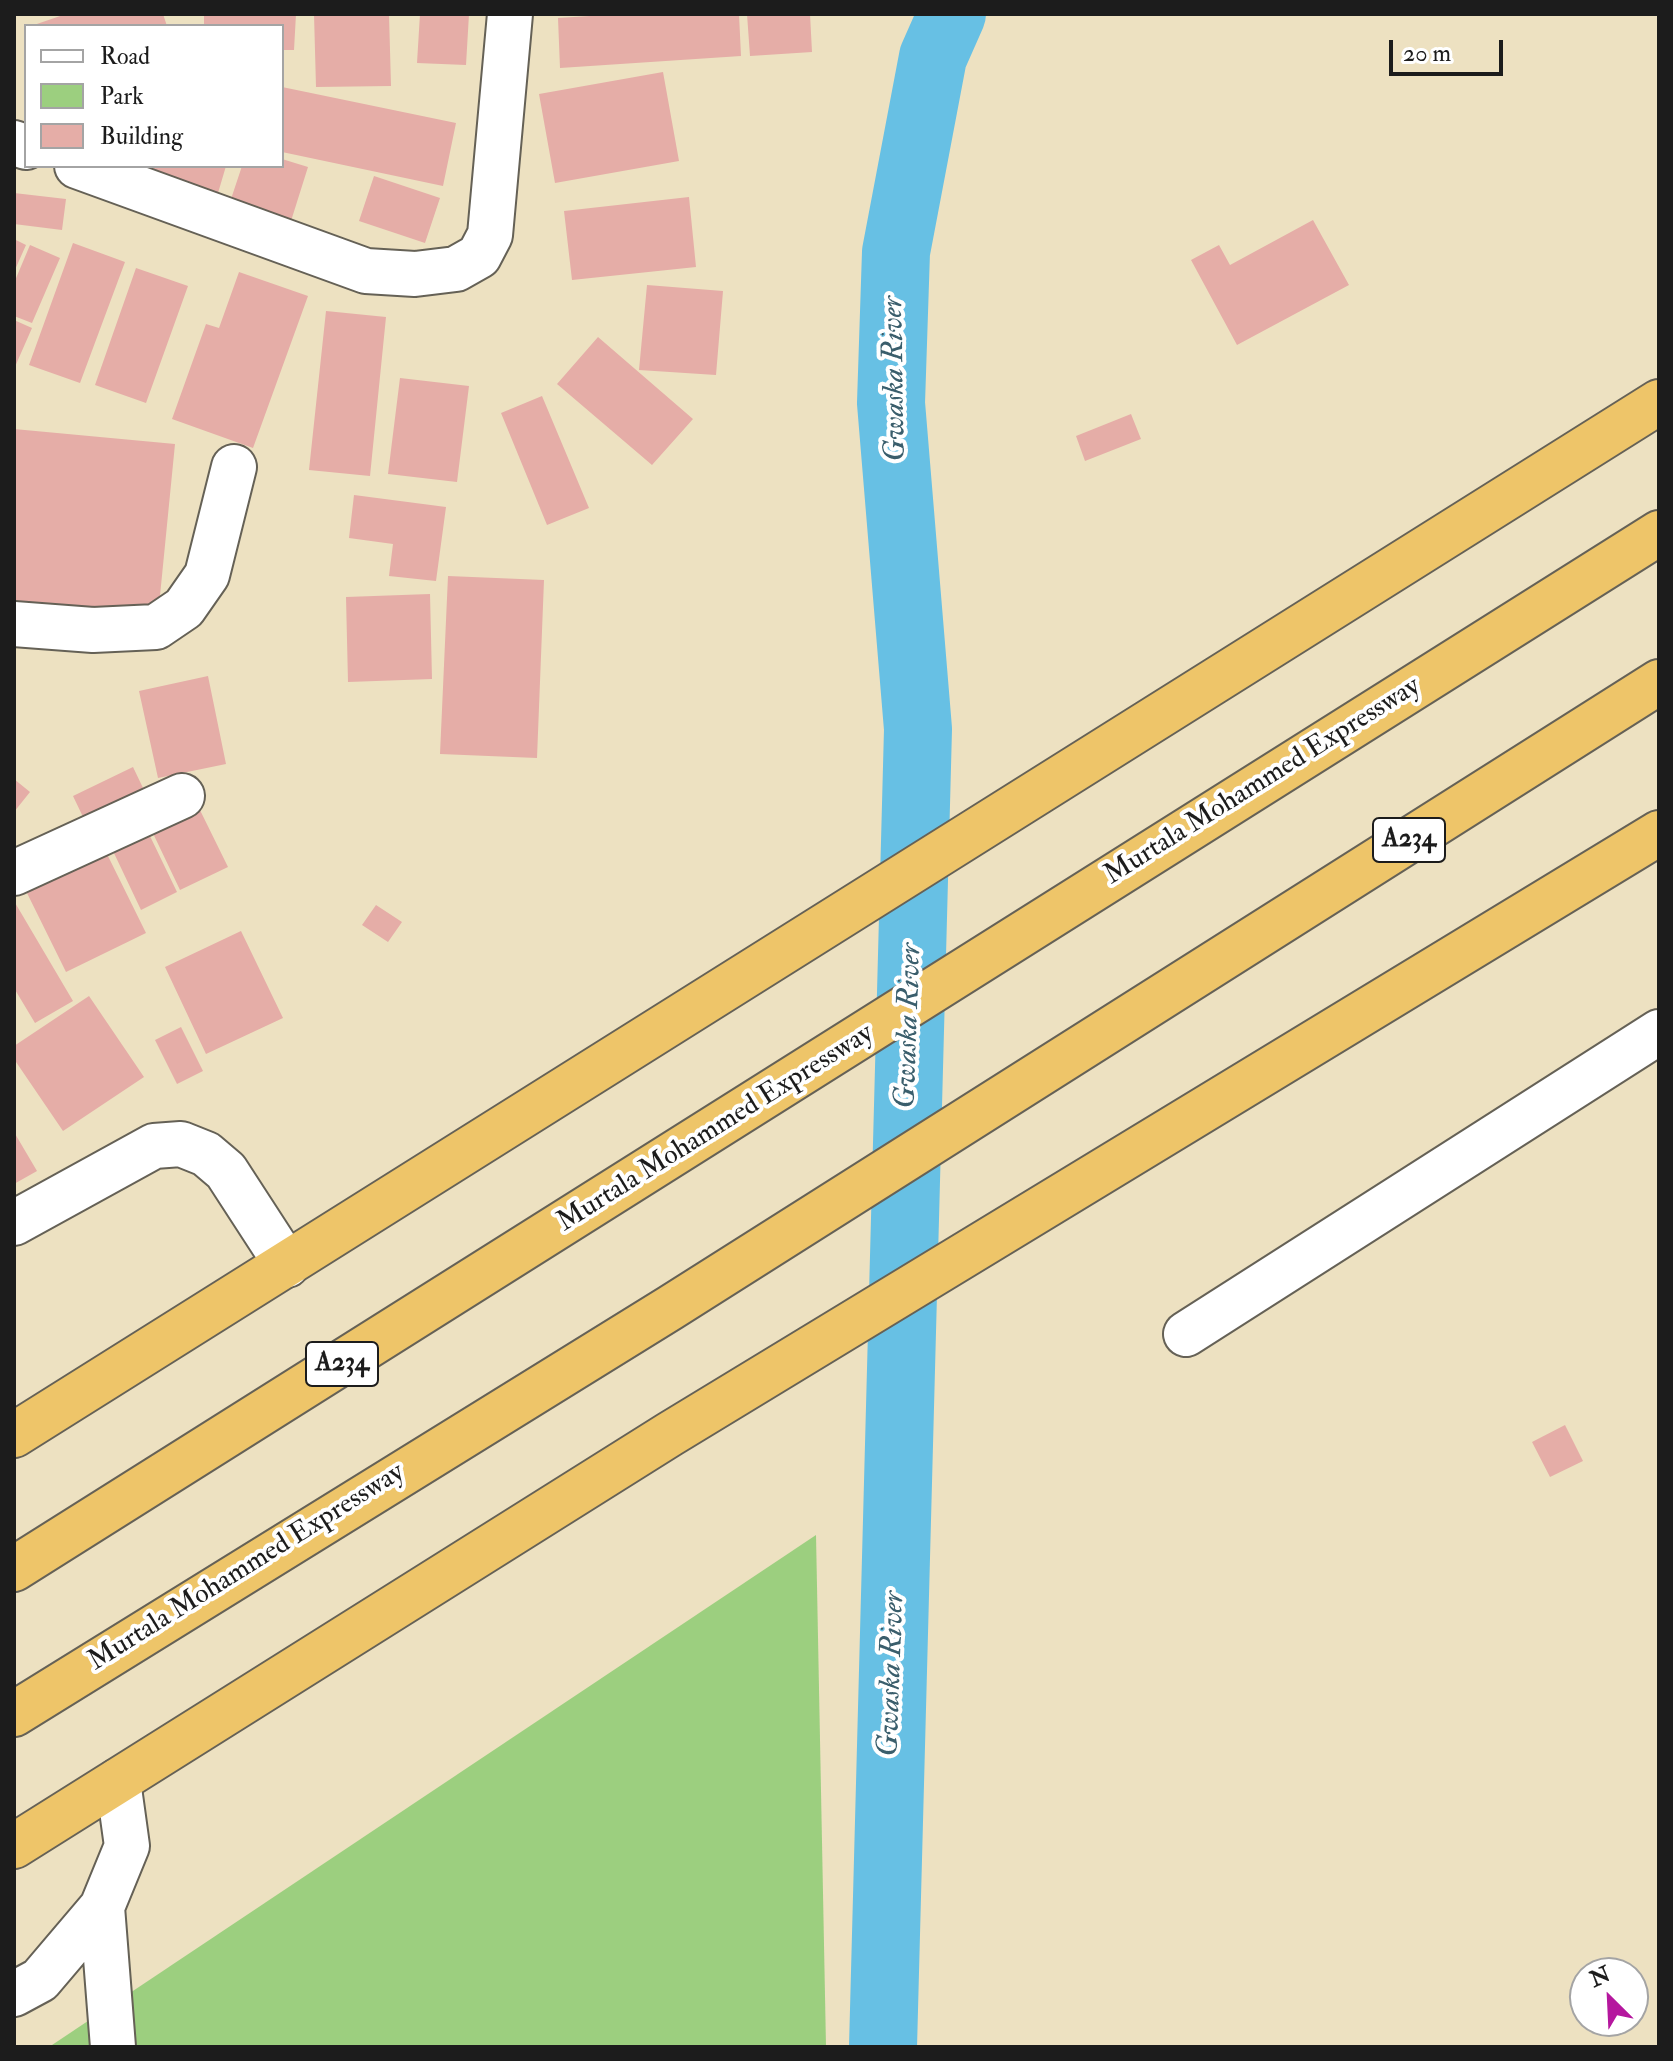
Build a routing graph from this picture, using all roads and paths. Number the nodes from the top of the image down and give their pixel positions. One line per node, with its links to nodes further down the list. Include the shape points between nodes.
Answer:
1 (510, 14): 2 (street, via 490,235 479,256 456,269 415,274 366,271)
2 (83, 168)
3 (1659, 402): 13 (highway)
4 (234, 467): 6 (street, via 207,575 184,608 156,627 93,630)
5 (1659, 533): 16 (highway, Murtala Mohammed Expressway / A234)
6 (14, 624)
7 (1659, 682): 17 (highway, Murtala Mohammed Expressway / A234, via 670,1308)
8 (182, 796): 10 (street)
9 (1659, 833): 18 (highway, via 670,1434)
10 (14, 873)
11 (1659, 1032): 14 (street)
12 (14, 1223): 13 (street, via 154,1146 181,1144 206,1154 226,1171)
13 (287, 1265): 15 (highway)
14 (1186, 1334)
15 (14, 1435)
16 (14, 1569)
17 (14, 1714)
18 (118, 1781): 19 (highway); 20 (street, via 127,1846)
19 (14, 1846)
20 (102, 1907): 21 (street, via 40,1980); 22 (street)
21 (14, 1994)
22 (113, 2047)

